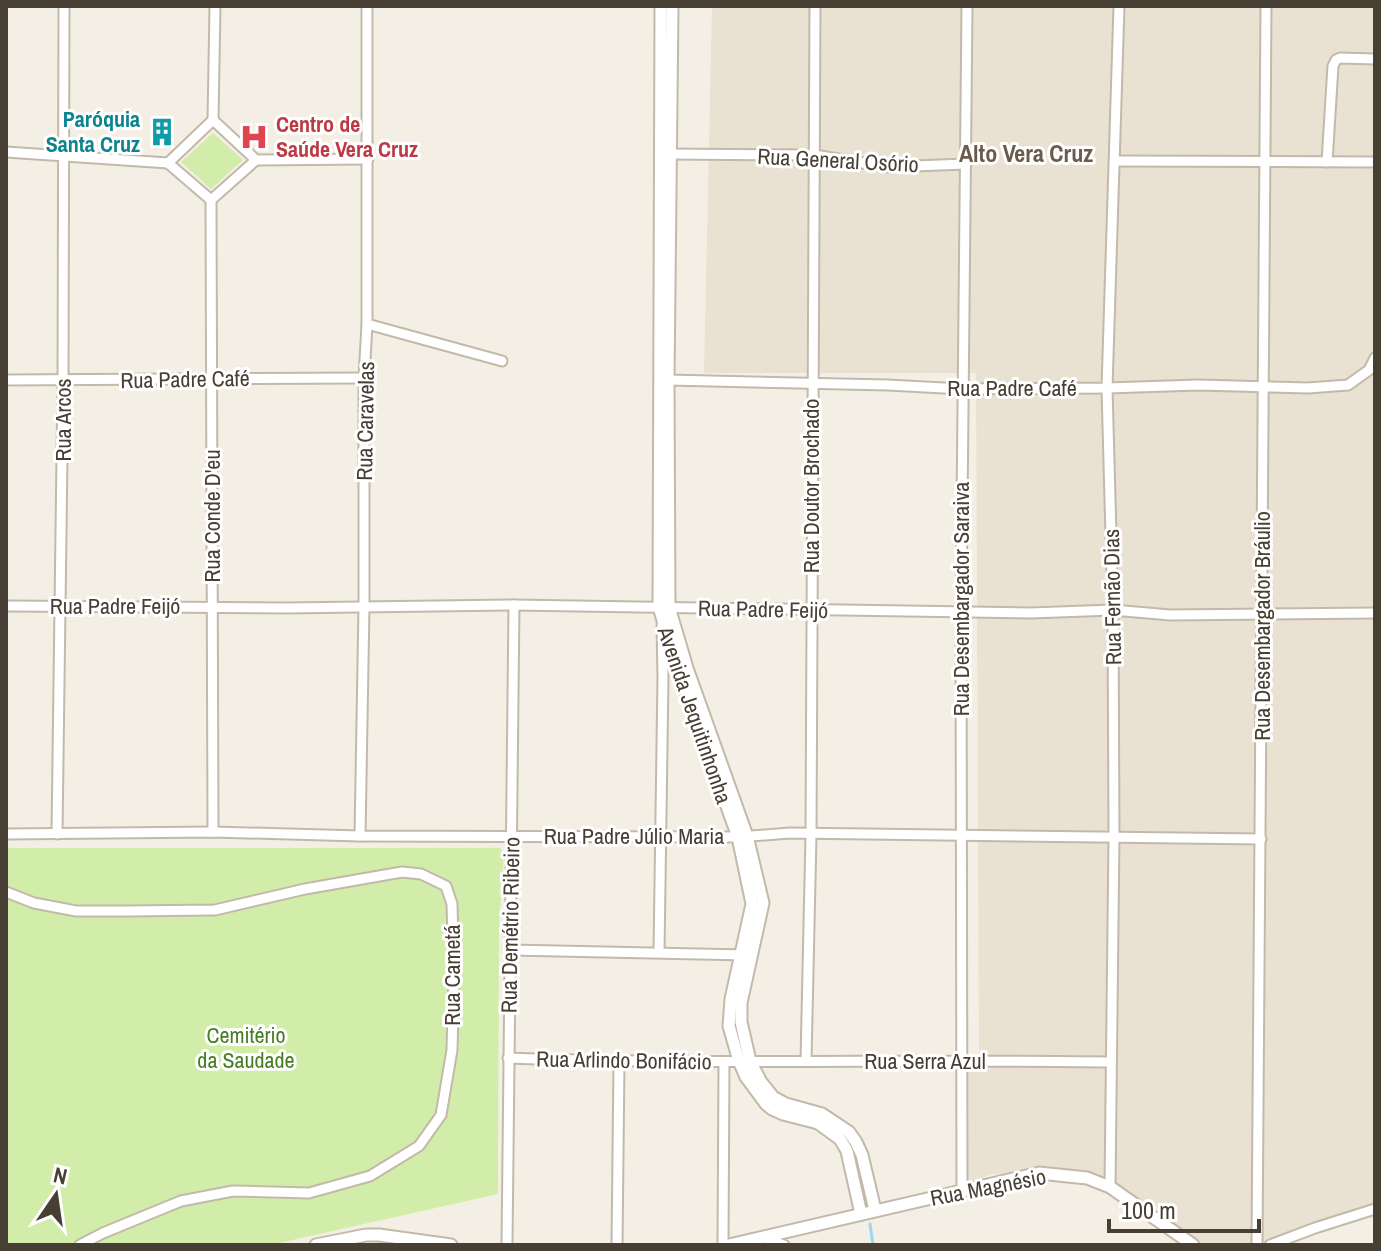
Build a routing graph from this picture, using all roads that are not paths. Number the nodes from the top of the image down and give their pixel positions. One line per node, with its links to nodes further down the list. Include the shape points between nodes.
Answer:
1 (64, 6): 15 (street, Rua Arcos)
2 (215, 6): 11 (street)
3 (367, 6): 16 (street, Rua Caravelas)
4 (661, 6): 13 (street, Avenida Jequitinhonha)
5 (672, 6): 13 (street, Avenida Jequitinhonha)
6 (815, 6): 14 (street, Rua Doutor Brochado)
7 (967, 6): 23 (street, Rua Desembargador Saraiva)
8 (1119, 6): 18 (street, Rua Fernão Dias)
9 (1266, 6): 19 (street, Rua Desembargador Bráulio)
10 (1375, 59): 20 (street, via 1340,58 1333,66)
11 (213, 120): 17 (street); 22 (street)
12 (6, 152): 15 (street)
13 (666, 154): 14 (street, Rua General Osório); 25 (street, Avenida Jequitinhonha)
14 (814, 155): 23 (street, Rua General Osório, via 888,167); 34 (street, Rua Doutor Brochado)
15 (63, 156): 22 (street); 33 (street, Rua Arcos)
16 (368, 159): 17 (street); 26 (street, Rua Caravelas)
17 (256, 160): 24 (street)
18 (1115, 161): 19 (street); 36 (street, Rua Fernão Dias)
19 (1266, 162): 20 (street); 35 (street, Rua Desembargador Bráulio)
20 (1327, 162): 21 (street)
21 (1375, 162)
22 (168, 163): 24 (street)
23 (966, 164): 37 (street, Rua Desembargador Saraiva)
24 (211, 200): 30 (street, Rua Conde D'eu)
25 (665, 229): 32 (street, Avenida Jequitinhonha); 45 (street, Avenida Jequitinhonha)
26 (367, 324): 28 (street); 29 (street, Rua Caravelas)
27 (1375, 358): 35 (street, Rua Padre Café, via 1369,370 1348,385)
28 (502, 361)
29 (364, 378): 30 (street, Rua Padre Café); 42 (street, Rua Caravelas)
30 (211, 379): 33 (street, Rua Padre Café); 41 (street, Rua Conde D'eu)
31 (6, 380): 33 (street, Rua Padre Café)
32 (668, 380): 34 (street, Rua Padre Café); 45 (street, Avenida Jequitinhonha)
33 (63, 381): 40 (street, Rua Arcos)
34 (812, 383): 37 (street, Rua Padre Café); 43 (street, Rua Doutor Brochado)
35 (1264, 387): 36 (street, Rua Padre Café); 48 (street, Rua Desembargador Bráulio)
36 (1107, 388): 37 (street, Rua Padre Café); 44 (street, Rua Fernão Dias)
37 (962, 389): 46 (street, Rua Desembargador Saraiva)
38 (514, 605): 42 (street, Rua Padre Feijó); 45 (street, Rua Padre Feijó); 57 (street, Rua Demétrio Ribeiro)
39 (6, 606): 40 (street, Rua Padre Feijó)
40 (61, 606): 41 (street, Rua Padre Feijó); 53 (street, Rua Arcos)
41 (212, 606): 42 (street, Rua Padre Feijó); 51 (street, Rua Conde D'eu)
42 (364, 606): 56 (street, Rua Caravelas)
43 (811, 609): 45 (street, Rua Padre Feijó); 46 (street, Rua Padre Feijó); 54 (street, Rua Doutor Brochado)
44 (1113, 610): 46 (street, Rua Padre Feijó); 48 (street, Rua Padre Feijó); 60 (street, Rua Fernão Dias)
45 (663, 611): 49 (street, Avenida Jequitinhonha); 50 (street)
46 (961, 611): 55 (street, Rua Desembargador Saraiva)
47 (1375, 613): 48 (street, Rua Padre Feijó)
48 (1262, 615): 61 (street, Rua Desembargador Bráulio)
49 (683, 669): 50 (street); 59 (street, Avenida Jequitinhonha)
50 (663, 677): 58 (street)
51 (213, 832): 53 (street, Rua Padre Júlio Maria); 56 (street, Rua Padre Júlio Maria)
52 (6, 834): 53 (street, Rua Padre Júlio Maria)
53 (57, 834)
54 (811, 835): 55 (street, Rua Padre Júlio Maria); 59 (street, Rua Padre Júlio Maria); 69 (street, Rua Doutor Brochado)
55 (960, 835): 60 (street, Rua Padre Júlio Maria); 67 (street, Rua Desembargador Saraiva)
56 (360, 836): 57 (street, Rua Padre Júlio Maria)
57 (512, 836): 58 (street, Rua Padre Júlio Maria); 63 (street, Rua Demétrio Ribeiro)
58 (661, 836): 59 (street, Rua Padre Júlio Maria); 64 (street)
59 (742, 836): 65 (street, Avenida Jequitinhonha, via 752,904)
60 (1114, 836): 61 (street, Rua Padre Júlio Maria); 72 (street, Rua Fernão Dias)
61 (1261, 839): 88 (street, Rua Desembargador Bráulio)
62 (6, 892): 79 (street, Rua Cametá, via 76,911 215,910 402,872 446,886 452,904 452,1050 441,1115 419,1146 370,1176 309,1193 233,1191 181,1201)
63 (510, 950): 64 (street); 66 (street, Rua Demétrio Ribeiro)
64 (659, 952): 65 (street)
65 (746, 955): 68 (street, Avenida Jequitinhonha, via 731,999 729,1026)
66 (508, 1058): 70 (street, Rua Arlindo Bonifácio); 82 (street, Rua Demétrio Ribeiro)
67 (963, 1060): 69 (street, Rua Serra Azul); 72 (street, Rua Serra Azul); 74 (street, Rua Desembargador Saraiva)
68 (745, 1061): 69 (street, Rua Serra Azul); 71 (street, Rua Arlindo Bonifácio); 76 (street, Avenida Jequitinhonha, via 773,1097 822,1114 849,1132 862,1155); 77 (street, Avenida Jequitinhonha, via 746,1077 772,1109 824,1126 840,1139)
69 (806, 1061)
70 (619, 1062): 71 (street, Rua Arlindo Bonifácio); 83 (street)
71 (724, 1062): 84 (street)
72 (1111, 1062): 73 (street, Rua Fernão Dias)
73 (1110, 1187): 74 (street, Rua Magnésio, via 1087,1178 1039,1173); 87 (street, Rua Magnésio)
74 (962, 1192): 76 (street, Rua Magnésio)
75 (1375, 1209): 89 (street)
76 (875, 1210): 77 (street, Rua Magnésio)
77 (861, 1214): 78 (street, Rua Magnésio)
78 (765, 1238): 85 (street, Rua Magnésio); 86 (street)
79 (80, 1245)
80 (316, 1245): 81 (street, via 366,1235)
81 (451, 1245)
82 (507, 1245)
83 (617, 1245)
84 (723, 1245)
85 (729, 1245)
86 (784, 1245)
87 (1193, 1245)
88 (1257, 1245)
89 (1270, 1245)

